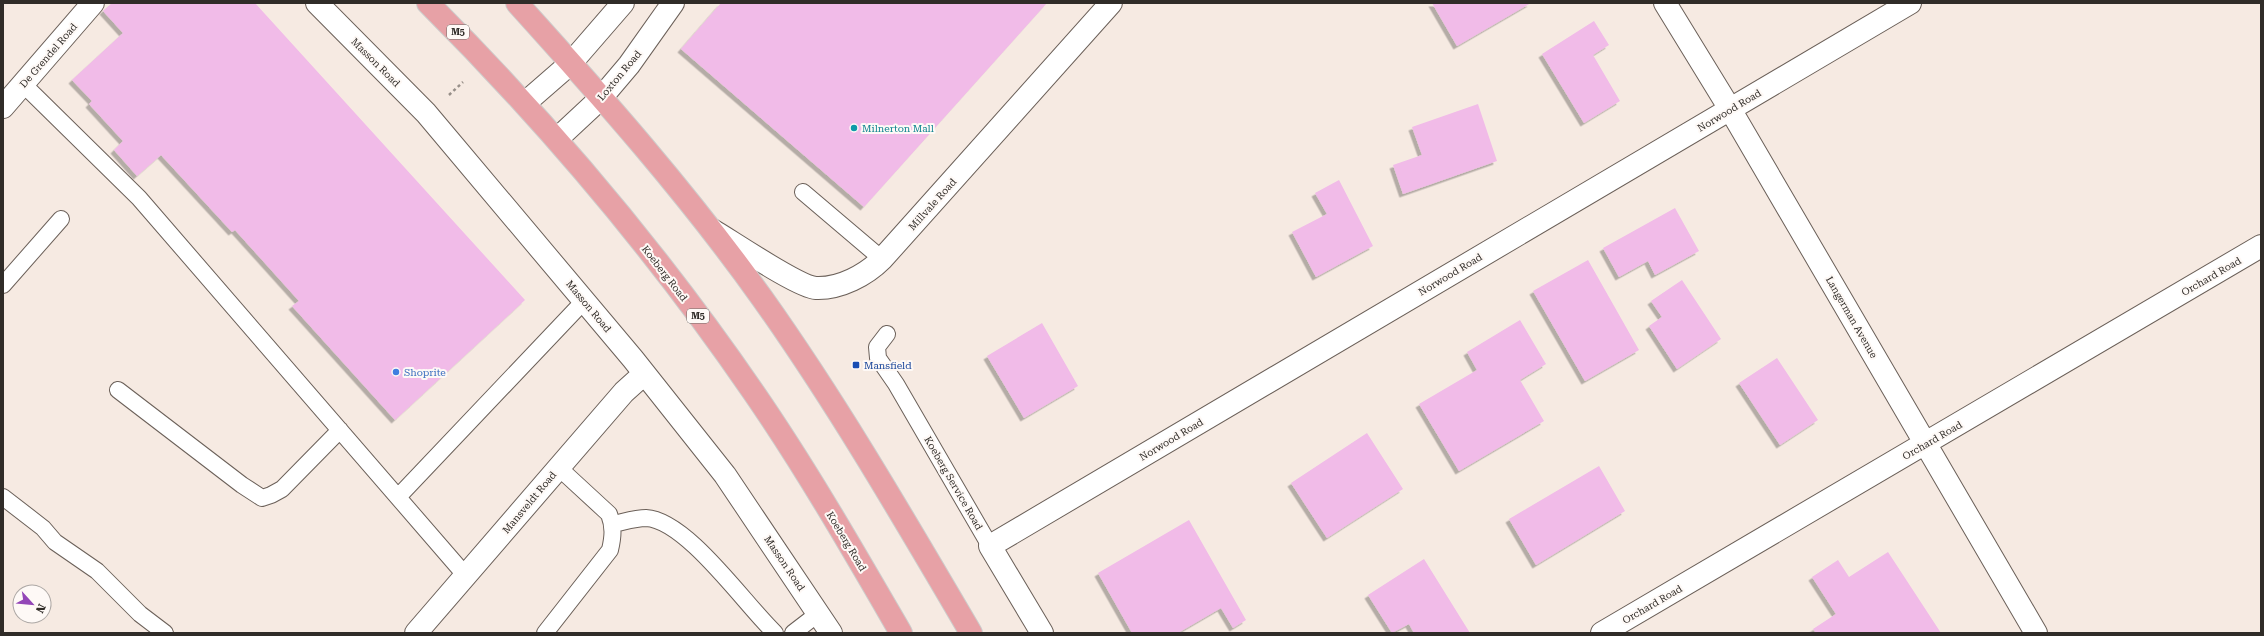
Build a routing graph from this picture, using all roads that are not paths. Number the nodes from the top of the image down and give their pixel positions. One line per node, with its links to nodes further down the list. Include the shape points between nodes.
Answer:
1 (93, 3): 11 (street, De Grendel Road)
2 (317, 3): 23 (street, Masson Road, via 426,113)
3 (428, 3): 13 (main road, Koeberg Road / M5)
4 (517, 3): 10 (main road)
5 (623, 3): 10 (street)
6 (673, 3): 12 (street, Loxton Road, via 630,65)
7 (1111, 3): 21 (street, Millvale Road)
8 (1665, 3): 15 (street, Langerman Avenue)
9 (1910, 3): 15 (street, Norwood Road)
10 (571, 63): 12 (main road); 13 (street)
11 (23, 84): 14 (street, De Grendel Road); 27 (lane, via 139,198)
12 (601, 98): 16 (street, Loxton Road); 19 (main road)
13 (526, 103): 16 (main road, Koeberg Road / M5)
14 (3, 107)
15 (1730, 109): 28 (street, Langerman Avenue); 33 (street, Norwood Road)
16 (557, 139): 42 (main road, Koeberg Road / M5, via 587,173 740,373 809,478)
17 (803, 192): 21 (lane)
18 (61, 219): 22 (lane)
19 (711, 229): 21 (street, Millvale Road, via 796,281 815,288 853,280); 43 (main road, via 762,298 829,398)
20 (2261, 246): 28 (street, Orchard Road)
21 (879, 263)
22 (3, 285)
23 (584, 301): 25 (street, Masson Road); 31 (lane)
24 (887, 334): 33 (lane, Koeberg Service Road, via 877,347 878,358 896,384)
25 (644, 374): 29 (street, Mansveldt Road, via 624,392); 35 (street, Masson Road, via 725,475)
26 (118, 390): 27 (lane, via 262,498 282,489)
27 (340, 430): 31 (lane)
28 (1926, 443): 45 (street, Orchard Road); 46 (street, Langerman Avenue)
29 (558, 467): 32 (lane, via 609,514); 34 (street, Mansveldt Road)
30 (3, 497): 36 (lane, via 43,528 55,542 97,571 140,614)
31 (398, 497): 34 (lane)
32 (613, 524): 38 (lane, via 610,550); 39 (lane, via 647,518 682,536 706,557)
33 (990, 546): 44 (street, Koeberg Service Road)
34 (466, 576): 37 (street, Mansveldt Road)
35 (819, 613): 40 (lane); 41 (street, Masson Road)
36 (165, 633)
37 (416, 633)
38 (545, 633)
39 (775, 633)
40 (793, 633)
41 (831, 633)
42 (902, 633)
43 (971, 633)
44 (1042, 633)
45 (1602, 633)
46 (2036, 633)

